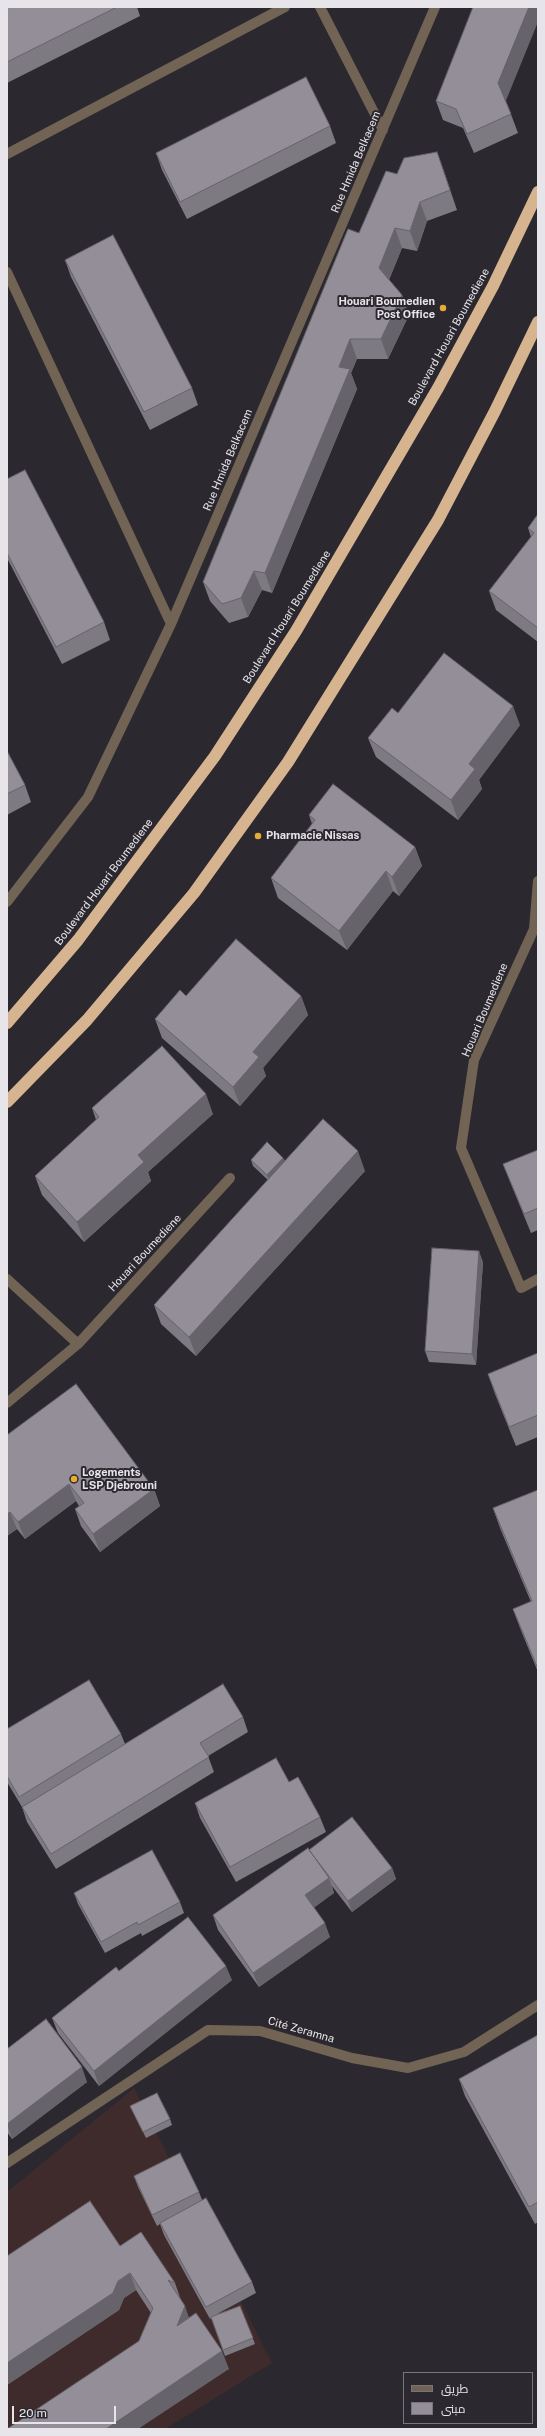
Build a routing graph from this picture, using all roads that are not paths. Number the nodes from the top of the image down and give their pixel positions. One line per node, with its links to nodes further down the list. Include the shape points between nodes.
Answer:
1 (285, 7): 5 (street)
2 (320, 7): 4 (street)
3 (435, 7): 4 (street, Rue Hmida Belkacem)
4 (383, 130): 9 (street, Rue Hmida Belkacem)
5 (7, 154)
6 (538, 192): 12 (highway, Boulevard Houari Boumediene, via 493,286 438,388 292,637 215,756 78,940)
7 (7, 272): 9 (street)
8 (538, 322): 13 (highway, via 438,520 288,762 194,893 87,1020)
9 (171, 624): 11 (street, Rue Hmida Belkacem, via 88,797)
10 (538, 881): 16 (street, Houari Boumediene, via 534,929 474,1060 461,1148 520,1288)
11 (7, 902)
12 (7, 1022)
13 (7, 1102)
14 (230, 1178): 17 (street, Houari Boumediene)
15 (7, 1279): 17 (street)
16 (538, 1279)
17 (78, 1344): 18 (street, Houari Boumediene)
18 (7, 1403)
19 (538, 2005): 20 (street, Cité Zeramna, via 464,2052 408,2068 352,2058 260,2031 208,2030)
20 (7, 2163)

